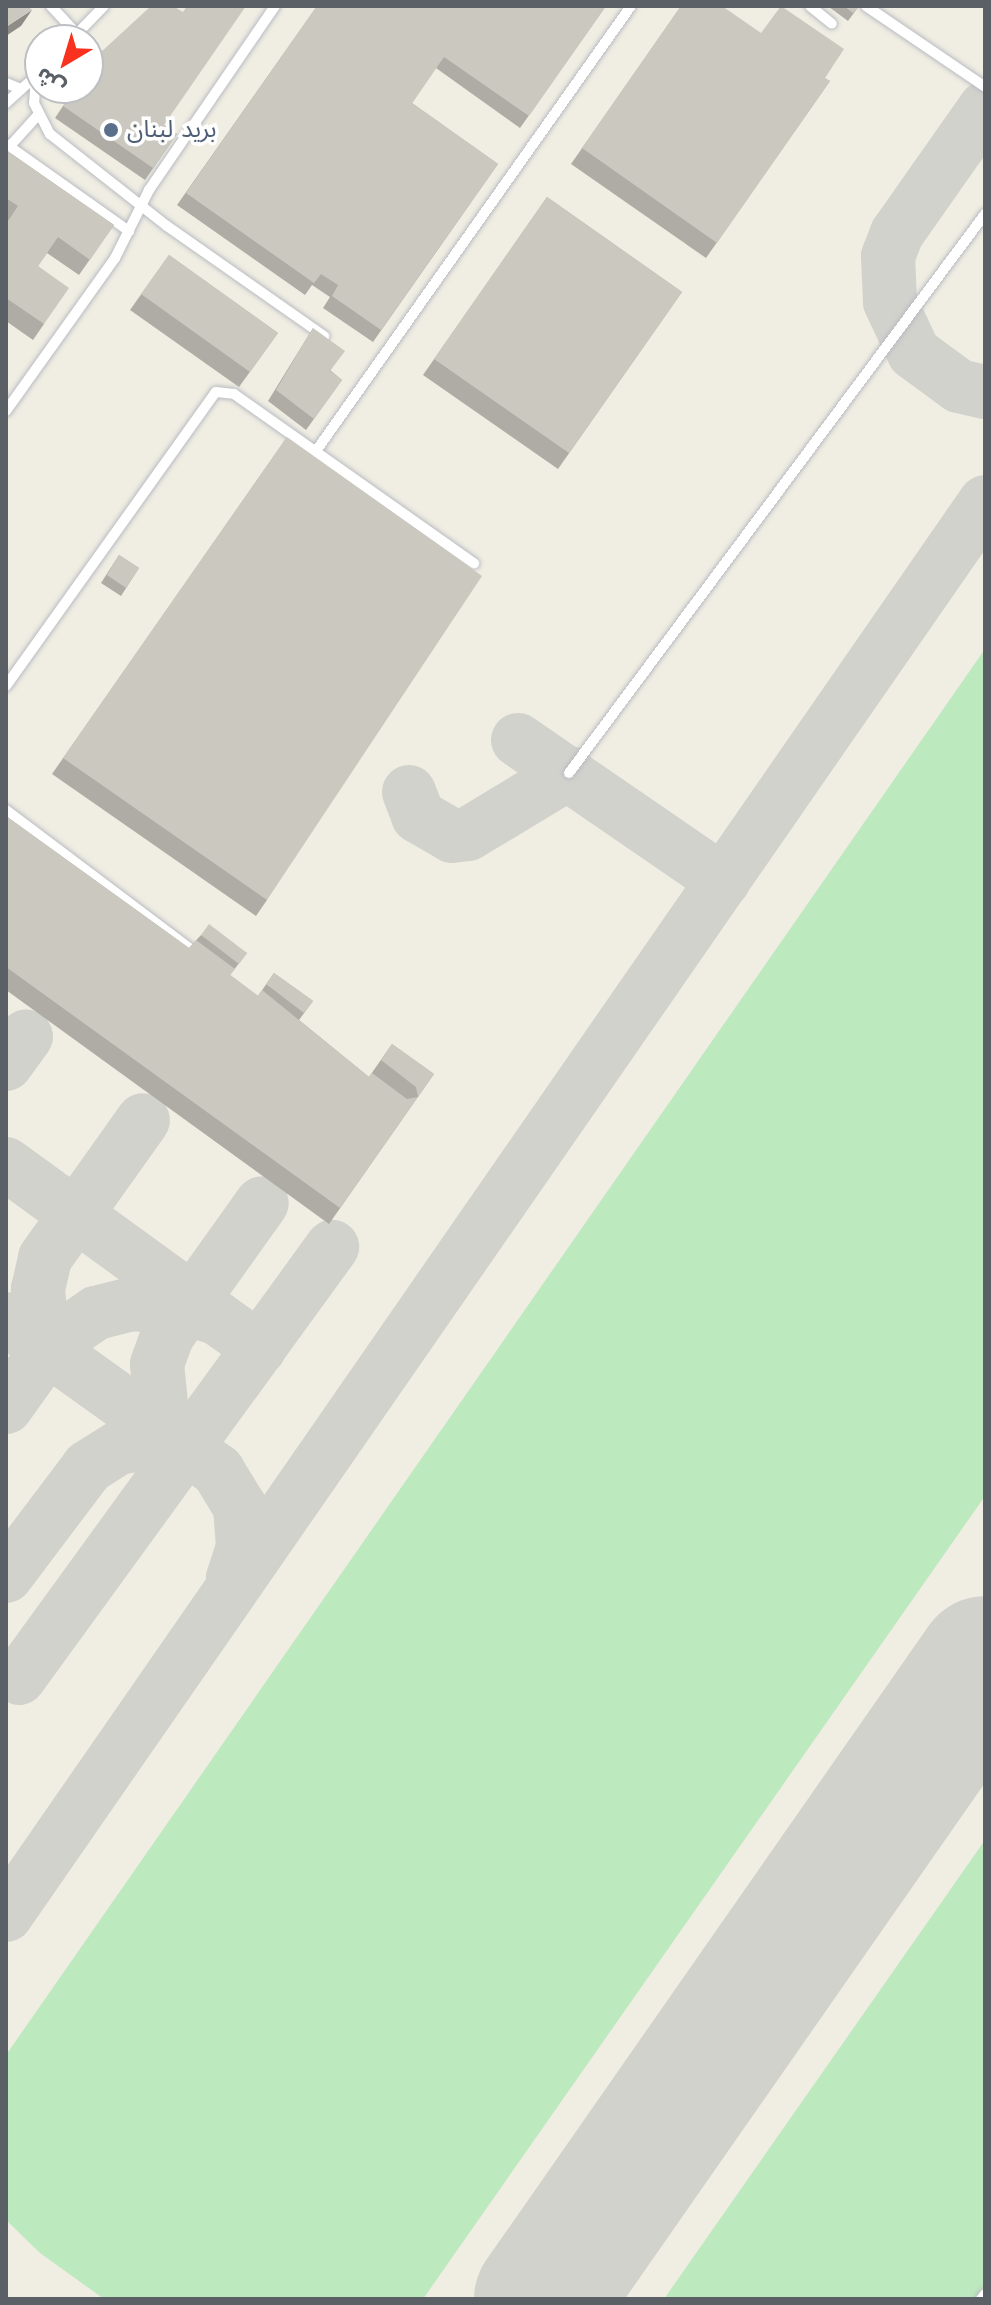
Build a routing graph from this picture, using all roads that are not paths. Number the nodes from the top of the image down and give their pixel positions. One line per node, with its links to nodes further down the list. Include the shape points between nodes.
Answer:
1 (51, 6): 7 (lane)
2 (104, 6): 8 (lane)
3 (275, 6): 18 (lane)
4 (631, 6): 23 (lane)
5 (810, 6): 9 (lane)
6 (866, 6): 12 (lane)
7 (64, 24)
8 (87, 24)
9 (832, 24)
10 (6, 83): 13 (lane)
11 (24, 86): 13 (lane)
12 (985, 87)
13 (21, 89): 14 (lane)
14 (6, 103)
15 (38, 104): 16 (lane)
16 (38, 115): 17 (lane); 18 (lane, via 50,134)
17 (8, 145): 20 (lane)
18 (141, 204): 20 (lane); 21 (lane)
19 (985, 214): 26 (lane)
20 (129, 231): 22 (lane)
21 (338, 347)
22 (6, 411)
23 (316, 451): 24 (lane); 25 (lane, via 234,394 222,390 211,395)
24 (474, 563)
25 (6, 686)
26 (569, 773)
27 (6, 810): 28 (lane)
28 (209, 964)
29 (985, 2294): 30 (lane)
30 (981, 2299)

